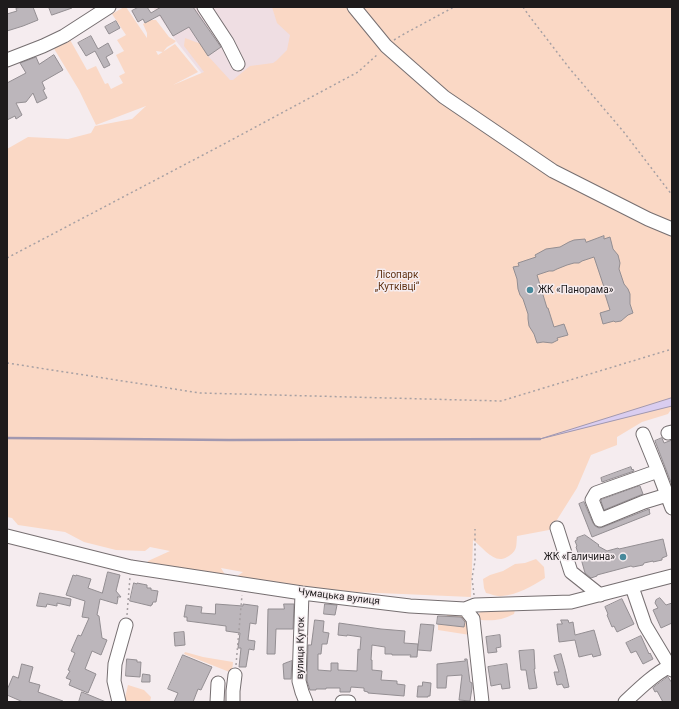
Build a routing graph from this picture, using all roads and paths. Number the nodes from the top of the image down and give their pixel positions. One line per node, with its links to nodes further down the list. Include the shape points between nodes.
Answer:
1 (109, 7): 7 (street, via 64,36)
2 (204, 7): 8 (street)
3 (354, 7): 6 (street)
4 (454, 7): 6 (path)
5 (523, 7): 9 (path)
6 (386, 46): 10 (street, via 444,97 553,171); 11 (path, via 358,72)
7 (7, 60)
8 (238, 64)
9 (672, 195)
10 (672, 229)
11 (7, 258)
12 (672, 349): 13 (path, via 501,401 200,392)
13 (7, 363)
14 (642, 434): 15 (street)
15 (658, 471): 16 (street); 16 (street, via 596,493 592,500 600,520)
16 (667, 495): 17 (street)
17 (672, 508)
18 (557, 528): 26 (street, via 571,572)
19 (475, 529): 27 (path, via 475,561)
20 (7, 536): 21 (street, Чумацька вулиця)
21 (131, 567): 23 (street, Чумацька вулиця); 28 (path)
22 (672, 576): 24 (street, Чумацька вулиця)
23 (244, 584): 25 (street, Чумацька вулиця); 30 (path)
24 (632, 587): 26 (street, Чумацька вулиця); 29 (street, via 645,625)
25 (302, 593): 27 (street, Чумацька вулиця, via 410,606); 35 (street, вулиця Куток, via 299,682)
26 (600, 595): 27 (street, Чумацька вулиця, via 571,602)
27 (470, 607): 38 (street)
28 (126, 625): 32 (street, via 115,664 114,681)
29 (671, 668): 39 (street, via 663,670)
30 (235, 675): 34 (street)
31 (218, 683): 33 (street)
32 (119, 702)
33 (217, 702)
34 (233, 702)
35 (306, 702)
36 (342, 702): 37 (street)
37 (349, 702)
38 (482, 702)
39 (625, 702)

